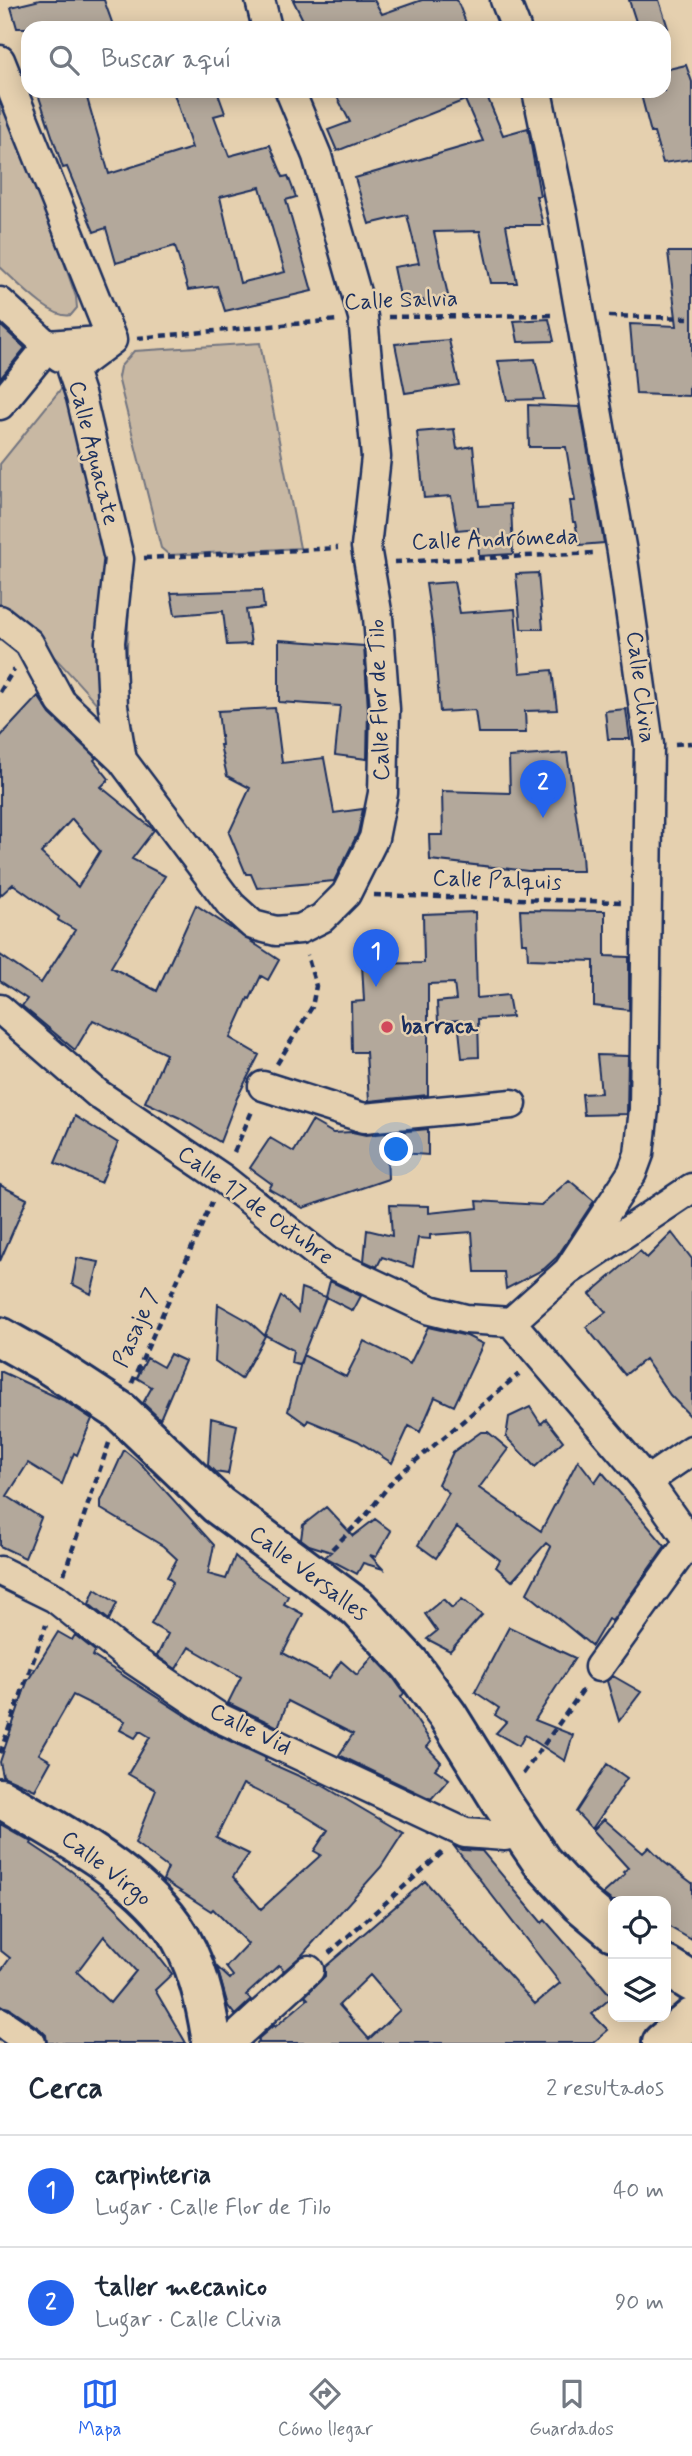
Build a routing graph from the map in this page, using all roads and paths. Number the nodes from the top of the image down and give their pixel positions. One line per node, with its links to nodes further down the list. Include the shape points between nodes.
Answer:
1 (260, 0): 3 (street)
2 (505, 0): 4 (street)
3 (265, 21)
4 (513, 21)
5 (0, 60): 12 (street)
6 (293, 98): 10 (street, Calle Flor de Tilo, via 317,156)
7 (539, 98): 9 (street, Calle Clivia)
8 (0, 302): 13 (street)
9 (580, 315): 10 (path, Calle Salvia); 11 (path, Calle Salvia); 16 (street, Calle Clivia)
10 (363, 317): 12 (path, Calle Salvia); 17 (street, Calle Flor de Tilo, via 376,457)
11 (692, 318)
12 (112, 340): 13 (street); 14 (street, Calle Aguacate)
13 (49, 345): 14 (street); 15 (street)
14 (72, 370): 18 (street, Calle Aguacate)
15 (0, 405)
16 (622, 552): 17 (path, Calle Andrómeda); 22 (street, Calle Clivia, via 649,746)
17 (368, 555): 18 (path, Calle Andrómeda); 21 (street, Calle Flor de Tilo, via 385,709 383,793 374,838)
18 (119, 559): 20 (street, Calle Aguacate, via 110,642)
19 (0, 620): 20 (street, via 29,643 61,702)
20 (122, 760): 23 (street, via 231,905 253,925 276,931)
21 (346, 894): 22 (path, Calle Palquis); 23 (street, Calle Flor de Tilo, via 322,918)
22 (646, 903): 29 (street, Calle Clivia, via 644,1109 639,1154 620,1193)
23 (300, 929): 25 (path, Pasaje 7, via 316,986 312,1007)
24 (0, 1009): 27 (street, Calle 17 de Octubre, via 98,1094)
25 (264, 1086): 26 (street, via 365,1118); 27 (path, Pasaje 7)
26 (512, 1104)
27 (222, 1178): 30 (street, Calle 17 de Octubre, via 328,1262 430,1310 466,1319); 33 (path, Pasaje 7)
28 (692, 1188): 29 (street)
29 (568, 1271): 30 (street)
30 (511, 1322): 32 (street)
31 (0, 1336): 33 (street, Calle Versalles)
32 (540, 1356): 35 (street); 38 (path, via 394,1479)
33 (120, 1410): 38 (street, Calle Versalles, via 218,1505); 39 (path, Pasaje 7)
34 (692, 1450): 35 (street)
35 (647, 1481): 36 (street)
36 (691, 1544): 40 (street)
37 (0, 1571): 39 (street, Calle Vid)
38 (313, 1576): 43 (street, Calle Versalles, via 358,1608 410,1664)
39 (55, 1598): 41 (path, Pasaje 7); 44 (street, Calle Vid, via 127,1655 220,1718)
40 (599, 1667): 43 (path)
41 (0, 1753)
42 (0, 1798): 52 (street, Calle Virgo, via 72,1840 136,1887 173,1926 198,1979)
43 (512, 1816): 44 (street, Calle Vid, via 505,1836); 45 (street, Calle Versalles, via 550,1871)
44 (465, 1833): 47 (path)
45 (608, 1927)
46 (671, 1969): 48 (street)
47 (309, 1970): 53 (street)
48 (692, 1982)
49 (692, 2018): 54 (street)
50 (0, 2022): 51 (street)
51 (31, 2043)
52 (212, 2043)
53 (229, 2043)
54 (662, 2043)

